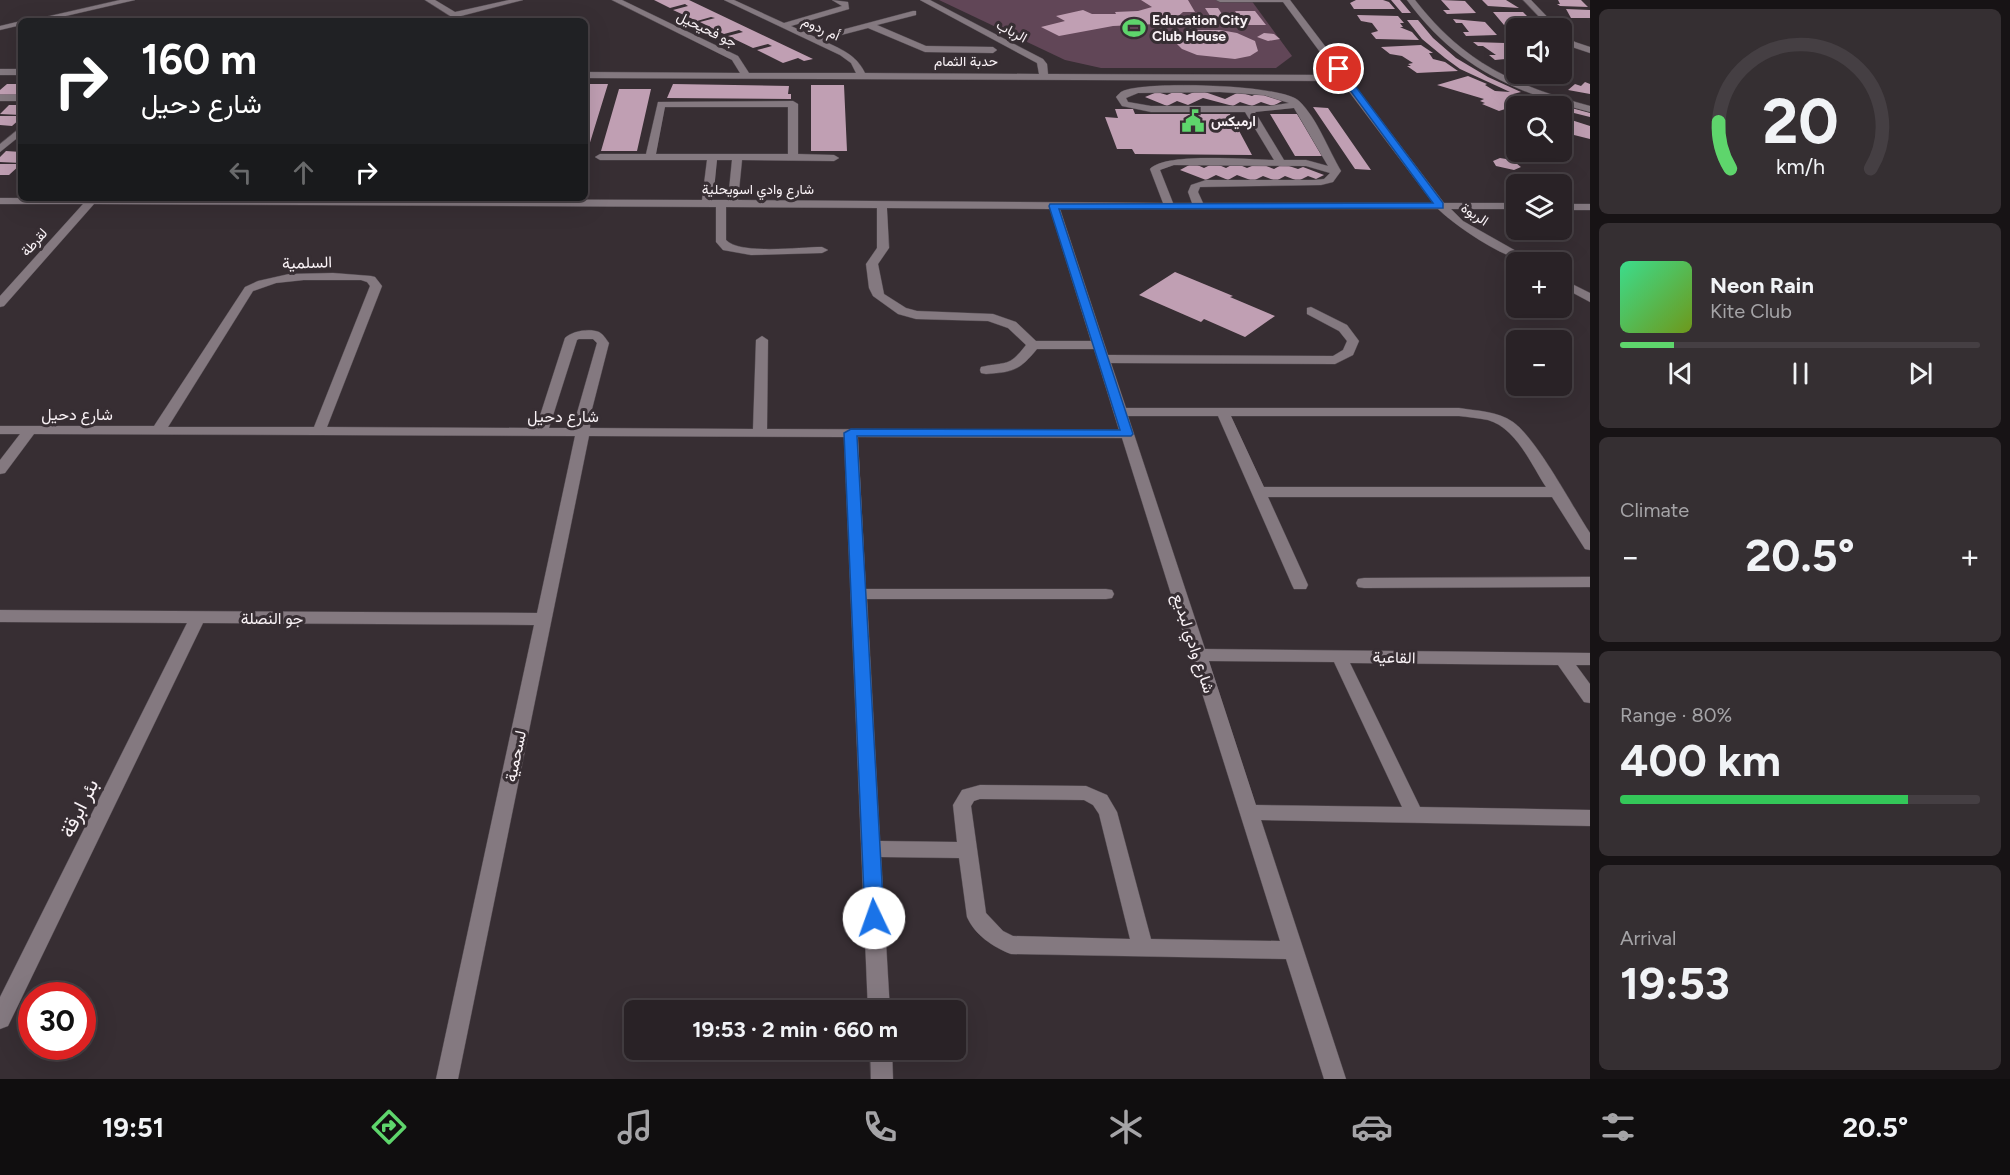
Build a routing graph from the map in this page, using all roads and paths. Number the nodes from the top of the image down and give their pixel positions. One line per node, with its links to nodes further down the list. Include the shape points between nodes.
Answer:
1 (131, 0): 14 (street)
2 (429, 0): 13 (street)
3 (519, 0): 13 (street)
4 (616, 0): 28 (street, جو فحيحيل, via 735,58)
5 (728, 0): 19 (street, أم ردوم)
6 (836, 0): 19 (street, via 846,7)
7 (924, 0): 30 (street, الرباب, via 1040,61)
8 (1411, 0): 41 (street, via 1450,46 1480,68 1541,96)
9 (1527, 0): 16 (street)
10 (1286, 2): 11 (street); 33 (street, الربوة)
11 (1225, 3)
12 (913, 13): 18 (street)
13 (454, 15): 15 (street)
14 (46, 18)
15 (459, 18)
16 (1544, 18)
17 (18, 24): 20 (street)
18 (869, 25): 21 (street); 23 (street, via 925,49)
19 (783, 26): 21 (street, أم ردوم)
20 (0, 28)
21 (819, 40): 29 (street, أم ردوم, via 851,58)
22 (1572, 44): 24 (street)
23 (993, 50)
24 (1590, 50)
25 (0, 72): 26 (street)
26 (18, 72)
27 (588, 75): 28 (street, حدبة الثمام)
28 (745, 75): 29 (street, حدبة الثمام)
29 (861, 75): 30 (street, حدبة الثمام)
30 (1044, 77): 31 (street, حدبة الثمام)
31 (1182, 77): 32 (street, حدبة الثمام); 35 (street)
32 (1212, 77): 33 (street, حدبة الثمام); 36 (street)
33 (1346, 78): 62 (street, الربوة)
34 (794, 90): 40 (street)
35 (1190, 91): 36 (street); 42 (street, via 1138,90 1121,97 1125,104 1137,108)
36 (1219, 91): 39 (street, via 1273,92)
37 (0, 98): 38 (street)
38 (18, 98)
39 (1296, 103): 42 (street); 52 (street)
40 (793, 104): 46 (street, via 662,100); 49 (street)
41 (1590, 109)
42 (1249, 110): 51 (street)
43 (18, 133): 44 (street)
44 (0, 149)
45 (600, 157): 46 (street)
46 (650, 157): 47 (street)
47 (712, 157): 48 (street); 56 (street)
48 (737, 157): 49 (street); 57 (street)
49 (793, 158): 50 (street)
50 (834, 158)
51 (1280, 161): 52 (street, via 1315,164); 60 (street, via 1161,165 1155,169)
52 (1336, 171): 61 (street, via 1327,181 1314,183 1196,185 1193,192)
53 (0, 201): 54 (street, شارع وادي اسويحلية)
54 (91, 201): 70 (street, لقرطة)
55 (546, 201): 56 (street, شارع وادي اسويحلية)
56 (707, 203): 57 (street, شارع وادي اسويحلية)
57 (727, 203): 58 (street, شارع وادي اسويحلية); 66 (street, via 720,240 728,248 751,252)
58 (882, 205): 59 (street, شارع وادي اسويحلية); 73 (street, via 883,249 872,264 879,296 916,315 989,316 1012,325)
59 (1054, 206): 60 (street, شارع وادي اسويحلية); 74 (street, شارع وادي لبديع)
60 (1169, 206): 61 (street, شارع وادي اسويحلية)
61 (1199, 206): 62 (street, شارع وادي اسويحلية)
62 (1440, 206): 63 (street, شارع وادي اسويحلية); 67 (street, الربوة, via 1459,223)
63 (1506, 206)
64 (1572, 207): 65 (street)
65 (1590, 207)
66 (822, 250)
67 (1510, 252)
68 (1572, 288): 69 (street)
69 (1590, 298)
70 (0, 303)
71 (1311, 311): 74 (street, via 1344,328 1353,341 1349,352 1335,360)
72 (762, 340): 84 (street)
73 (1032, 345): 74 (street); 75 (street, via 1010,368)
74 (1101, 352): 76 (street, شارع وادي لبديع)
75 (986, 370)
76 (1120, 412): 77 (street); 86 (street, شارع وادي لبديع)
77 (1223, 412): 88 (street); 89 (street, via 1459,412 1492,417 1508,425 1523,440)
78 (0, 430): 79 (street, شارع دحيل)
79 (29, 431): 80 (street, شارع دحيل); 87 (street)
80 (158, 431): 81 (street, شارع دحيل); 81 (street, السلمية, via 249,289 281,278 371,279 376,286)
81 (319, 431): 82 (street, شارع دحيل)
82 (541, 432): 83 (street, شارع دحيل); 83 (street, لسحمية, via 571,338 596,335 603,343 584,413)
83 (583, 432): 84 (street, شارع دحيل); 98 (street, لسحمية)
84 (760, 432): 85 (street, شارع دحيل)
85 (851, 433): 86 (street, شارع دحيل); 94 (street)
86 (1127, 434): 99 (street, شارع وادي لبديع)
87 (0, 470)
88 (1258, 492): 89 (street); 93 (street)
89 (1556, 492): 90 (street)
90 (1590, 545)
91 (1590, 582): 92 (street)
92 (1364, 583)
93 (1300, 585)
94 (860, 594): 95 (street); 107 (street)
95 (1106, 594)
96 (0, 616): 97 (street, جو النصلة)
97 (198, 617): 98 (street, جو النصلة); 112 (street, بئر ابرقة)
98 (544, 619): 114 (street, لسحمية)
99 (1198, 655): 100 (street, القاعية); 104 (street, شارع وادي لبديع)
100 (1340, 657): 101 (street, القاعية); 105 (street)
101 (1563, 659): 102 (street, القاعية); 103 (street)
102 (1590, 659)
103 (1590, 697)
104 (1249, 812): 105 (street); 110 (street, شارع وادي لبديع)
105 (1414, 816): 106 (street)
106 (1590, 818)
107 (871, 849): 108 (street); 111 (street)
108 (967, 850): 109 (street, via 977,917 996,937 1011,945); 109 (street, via 962,805 968,795 1086,793 1100,800 1108,812)
109 (1143, 949): 110 (street)
110 (1293, 950): 116 (street, شارع وادي لبديع)
111 (878, 1000)
112 (0, 1019)
113 (881, 1060): 115 (street)
114 (447, 1079)
115 (882, 1079)
116 (1335, 1079)

